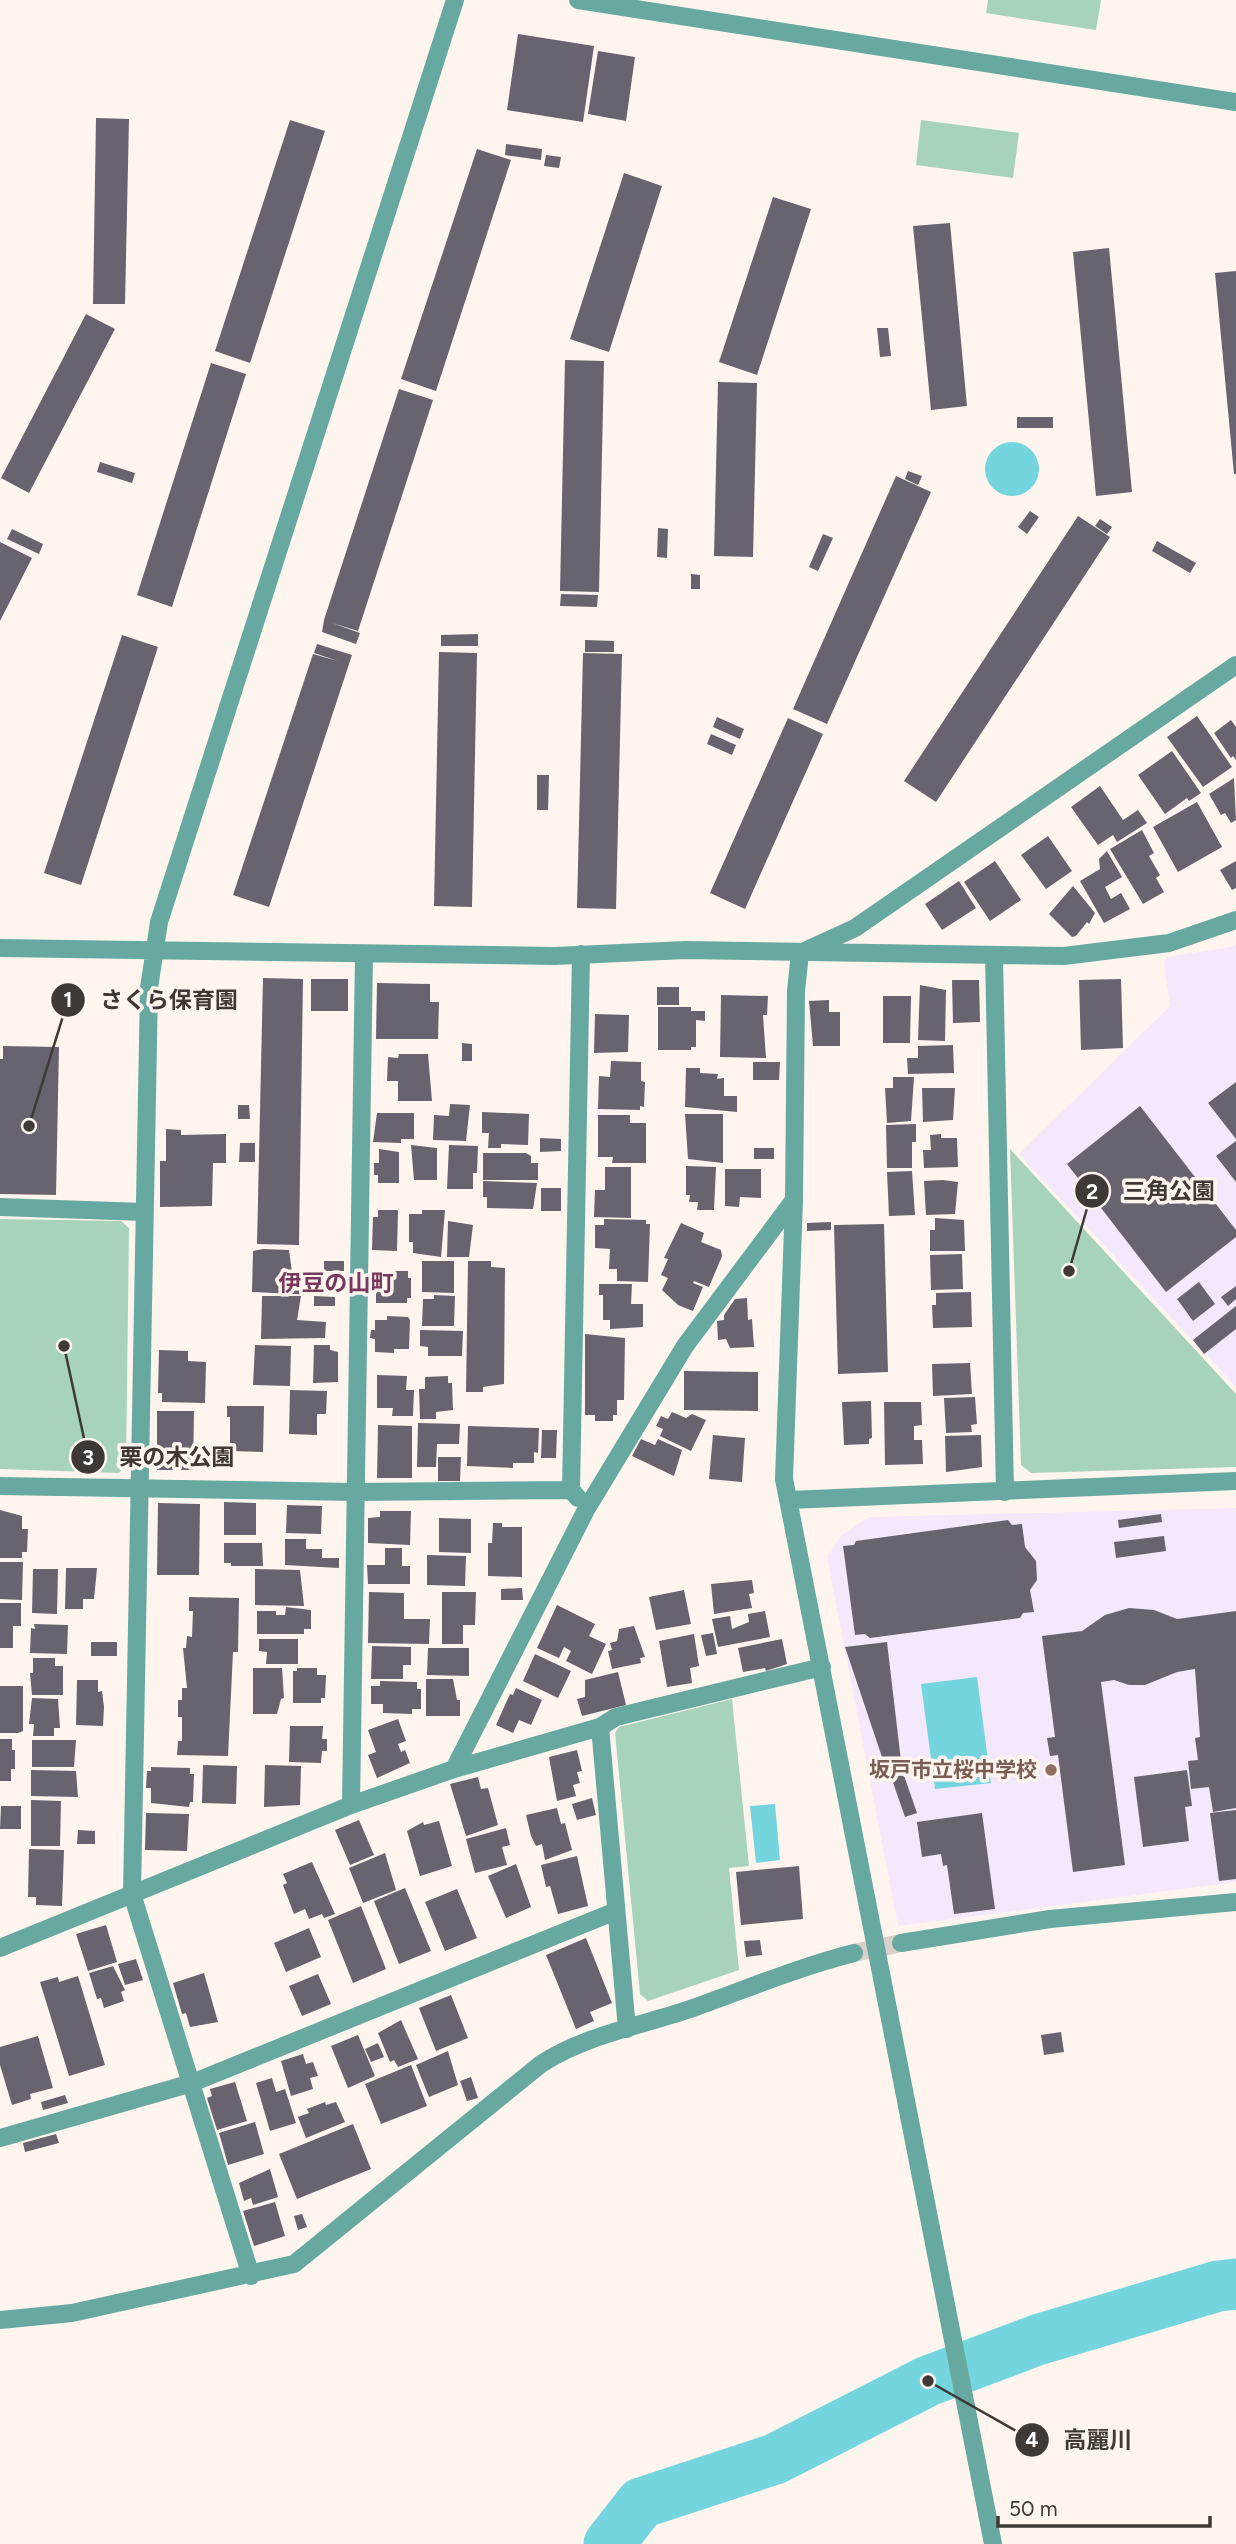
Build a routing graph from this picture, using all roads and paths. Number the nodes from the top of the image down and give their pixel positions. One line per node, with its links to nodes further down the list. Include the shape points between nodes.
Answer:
1 (455, 0): 7 (street)
2 (578, 0): 3 (street)
3 (1236, 102)
4 (1236, 664): 8 (street, via 855,928)
5 (1236, 920): 11 (street, via 1169,943 1114,951)
6 (0, 948): 7 (street)
7 (153, 950): 9 (street); 14 (street)
8 (800, 953): 10 (street, via 685,950); 11 (street); 12 (street)
9 (364, 954): 10 (street); 19 (street)
10 (581, 954): 18 (street)
11 (994, 955): 20 (street)
12 (794, 1200): 21 (street, via 784,1479); 22 (street, via 685,1346)
13 (0, 1208): 14 (street)
14 (144, 1212): 17 (street)
15 (1236, 1482): 20 (street)
16 (0, 1486): 17 (street)
17 (141, 1488): 19 (street); 27 (street)
18 (571, 1490): 19 (street); 22 (street)
19 (354, 1492): 26 (street)
20 (1004, 1492): 21 (street)
21 (789, 1500): 23 (street)
22 (587, 1508): 25 (street)
23 (822, 1667): 24 (street, via 616,1717); 38 (street)
24 (600, 1727): 25 (street); 29 (street)
25 (454, 1769): 26 (street)
26 (351, 1805): 27 (street)
27 (132, 1894): 31 (street); 34 (street)
28 (1236, 1902): 30 (street, via 1050,1919)
29 (616, 1911): 33 (street); 34 (street)
30 (901, 1943)
31 (0, 1948)
32 (854, 1953): 33 (street, via 788,1971)
33 (627, 2029): 36 (street, via 553,2057 305,2258)
34 (192, 2083): 35 (street); 36 (street)
35 (0, 2138)
36 (251, 2276): 37 (street, via 72,2313)
37 (0, 2320)
38 (993, 2544)

